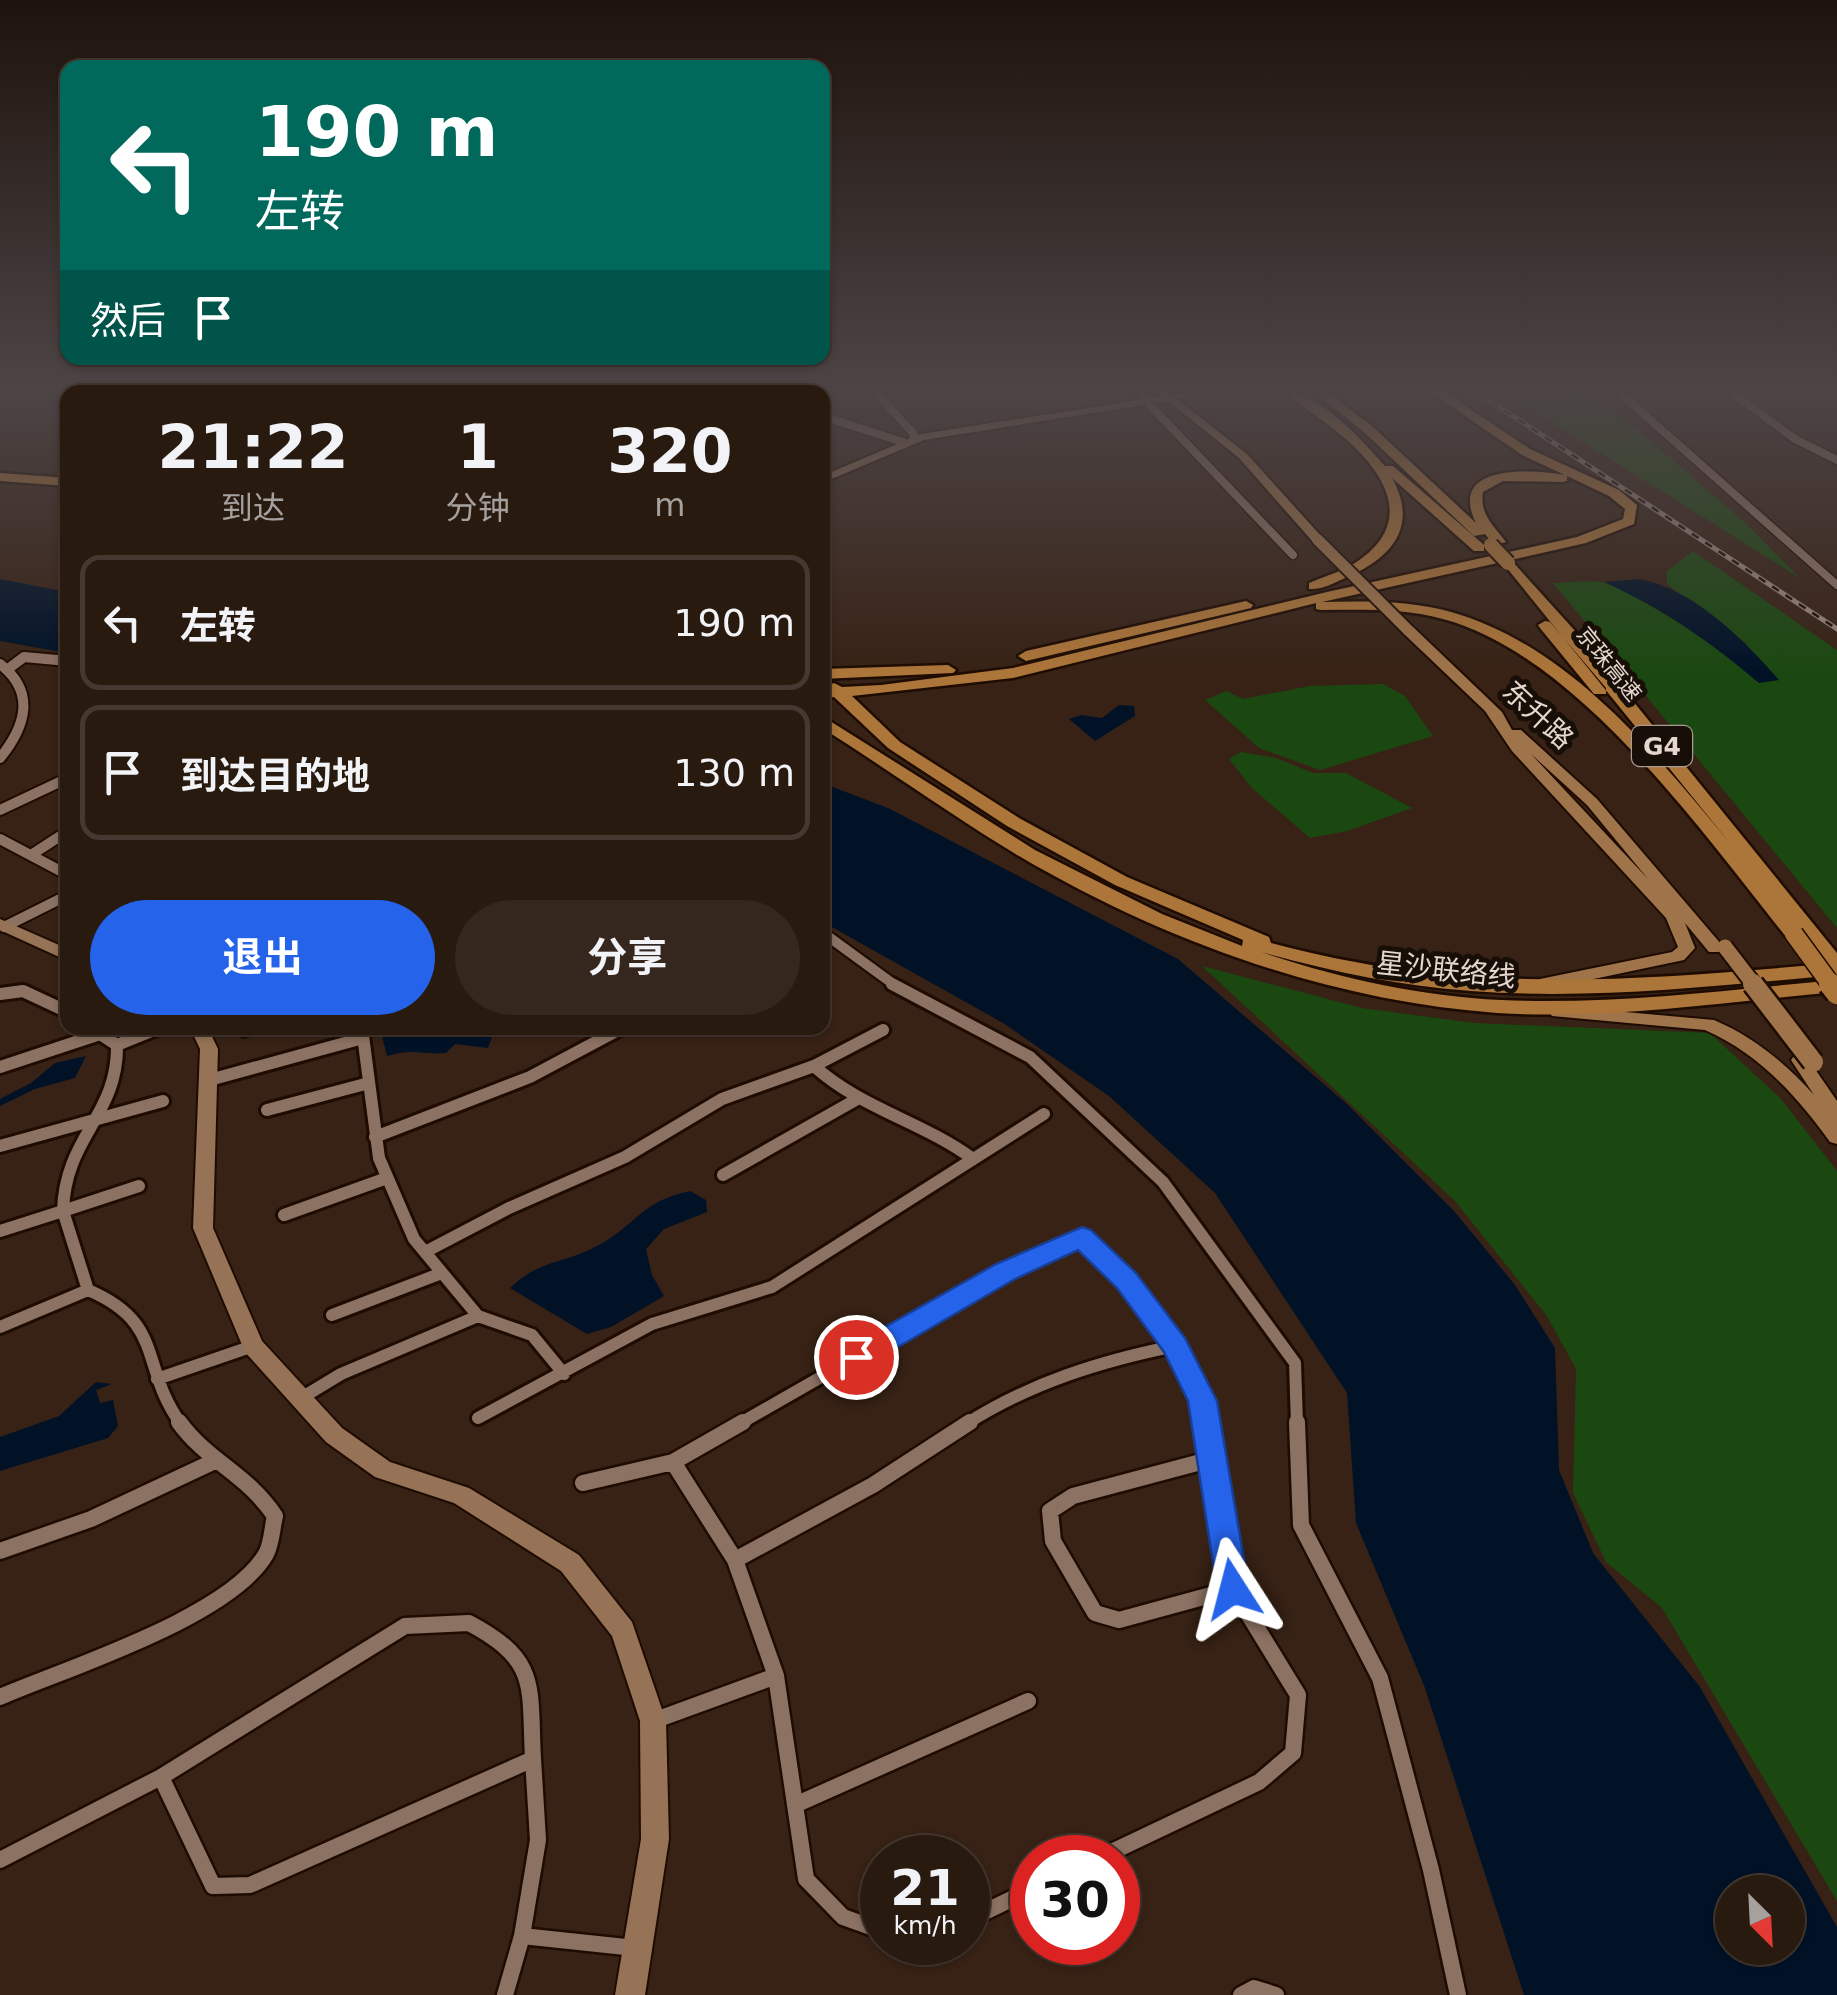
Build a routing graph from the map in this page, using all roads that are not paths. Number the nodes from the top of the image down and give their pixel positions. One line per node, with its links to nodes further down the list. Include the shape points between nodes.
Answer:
1 (1229, 486): 15 (street)
2 (1278, 486): 19 (main road, 东升路, bridge)
3 (1389, 486): 18 (highway, via 1401,505 1399,529 1385,551 1348,576)
4 (1406, 486): 14 (highway, 京珠高速 / G4)
5 (1429, 486): 14 (highway, 京珠高速 / G4)
6 (1443, 486): 13 (highway)
7 (1480, 486): 13 (highway)
8 (1584, 486): 18 (highway, via 1620,504 1621,516 1611,526)
9 (1598, 486): 18 (highway, via 1632,508 1628,521 1581,540)
10 (1726, 486): 17 (street)
11 (0, 487): 12 (highway)
12 (60, 491)
13 (1473, 512): 14 (highway)
14 (1490, 545): 16 (highway, 京珠高速 / G4)
15 (1293, 555)
16 (1506, 563): 34 (highway, 京珠高速 / G4); 42 (highway, 京珠高速 / G4, via 1581,646)
17 (1835, 582)
18 (1271, 605): 22 (highway, via 1156,624 1002,662); 23 (highway, via 1170,637 1012,673); 34 (highway, via 1398,607 1485,629 1534,651 1603,709)
19 (1412, 629): 26 (main road, 东升路); 44 (main road, 东升路, via 1596,801)
20 (60, 660): 21 (street, via 24,657)
21 (4, 666): 31 (street, via 28,701 20,729)
22 (830, 674)
23 (896, 689): 24 (highway); 29 (highway, via 874,702)
24 (830, 690)
25 (830, 692): 29 (highway)
26 (1491, 710): 44 (main road, 东升路, via 1592,802); 51 (main road, via 1517,748 1688,939 1678,956)
27 (830, 717): 39 (highway)
28 (830, 726): 39 (highway, via 970,818)
29 (872, 729): 47 (highway, via 1013,822 1121,881 1227,929)
30 (830, 737): 48 (highway, via 996,847 1124,916 1246,966)
31 (0, 758)
32 (60, 782): 33 (street)
33 (0, 810)
34 (1707, 828): 42 (highway, 京珠高速 / G4)
35 (60, 835): 37 (street)
36 (0, 838): 37 (street)
37 (31, 855): 38 (street)
38 (60, 870)
39 (1075, 873): 47 (highway, via 1206,929); 48 (highway, 星沙联络线, via 1197,937)
40 (60, 899): 41 (street)
41 (2, 926): 45 (street)
42 (1803, 932): 46 (highway, 京珠高速 / G4); 49 (highway, 京珠高速 / G4, bridge)
43 (830, 938): 119 (street, via 894,984 1030,1057 1104,1122 1163,1182 1296,1363 1300,1526 1380,1678)
44 (1720, 947): 62 (main road, 东升路, bridge)
45 (60, 952)
46 (1837, 968): 51 (highway)
47 (1349, 971): 51 (highway)
48 (1324, 981): 51 (highway, 星沙联络线, via 1424,999)
49 (1837, 990): 51 (highway, 星沙联络线)
50 (0, 994): 52 (street, via 23,992)
51 (1510, 998): 74 (main road, via 1728,1030)
52 (60, 1008)
53 (883, 1030): 63 (street)
54 (83, 1035): 64 (street)
55 (103, 1035): 61 (street)
56 (143, 1035): 61 (street)
57 (203, 1035): 65 (street, via 210,1049)
58 (356, 1035): 65 (street)
59 (363, 1035): 66 (street)
60 (609, 1035): 75 (street, via 530,1077)
61 (118, 1045): 73 (street, via 111,1100)
62 (1806, 1061): 68 (main road, 东升路); 72 (main road, 东升路)
63 (814, 1066): 67 (street); 84 (street, via 722,1099 625,1157)
64 (0, 1068)
65 (206, 1081): 90 (street, via 204,1228)
66 (369, 1083): 70 (street); 75 (street)
67 (859, 1098): 77 (street); 78 (street)
68 (1837, 1098)
69 (163, 1101): 73 (street)
70 (267, 1110)
71 (1044, 1114): 77 (street)
72 (1837, 1114)
73 (96, 1116): 76 (street); 81 (street, via 69,1156 61,1185)
74 (1837, 1137)
75 (375, 1138): 79 (street)
76 (0, 1146)
77 (973, 1159): 92 (street, via 772,1287 652,1324)
78 (722, 1175)
79 (387, 1178): 82 (street); 84 (street)
80 (139, 1186): 81 (street)
81 (64, 1211): 83 (street); 86 (street)
82 (284, 1214)
83 (0, 1232)
84 (424, 1252): 85 (street)
85 (442, 1273): 87 (street); 88 (street)
86 (88, 1290): 89 (street); 93 (street, via 140,1323)
87 (332, 1315)
88 (478, 1316): 92 (street, via 532,1335); 94 (street, via 340,1374)
89 (0, 1328)
90 (254, 1346): 93 (street); 94 (street)
91 (1176, 1346): 96 (street, via 1202,1401); 98 (street, via 1127,1280 1082,1237 1006,1272); 101 (street, via 1106,1360 1000,1402 872,1485)
92 (564, 1374): 95 (street)
93 (157, 1379): 97 (street, via 195,1444)
94 (298, 1400): 106 (street, via 383,1470 461,1495 570,1563 622,1630)
95 (478, 1418)
96 (1212, 1459): 102 (street); 102 (street, via 1073,1496 1050,1512 1053,1541 1095,1613 1119,1620)
97 (217, 1460): 100 (street, via 91,1519); 104 (street, via 254,1486 275,1516 267,1553 243,1583 165,1626)
98 (674, 1462): 99 (street); 101 (street)
99 (583, 1483)
100 (0, 1551)
101 (735, 1560): 103 (street)
102 (1233, 1589): 110 (street, via 1298,1695 1293,1754 1259,1782)
103 (776, 1676): 106 (street); 109 (street)
104 (0, 1697)
105 (1028, 1701): 109 (street)
106 (653, 1721): 114 (street, via 655,1839)
107 (536, 1758): 108 (street, via 250,1885 213,1886); 108 (street, via 529,1680 508,1644 469,1623 405,1626); 113 (street, via 538,1840)
108 (161, 1777): 111 (street)
109 (794, 1805): 112 (street, via 806,1879 843,1916)
110 (1140, 1839)
111 (0, 1860)
112 (860, 1923)
113 (522, 1936): 114 (street); 115 (street)
114 (639, 1948): 116 (street)
115 (505, 1995)
116 (630, 1995)
117 (1241, 1995): 118 (street, via 1254,1988)
118 (1276, 1995)
119 (1458, 1995)

